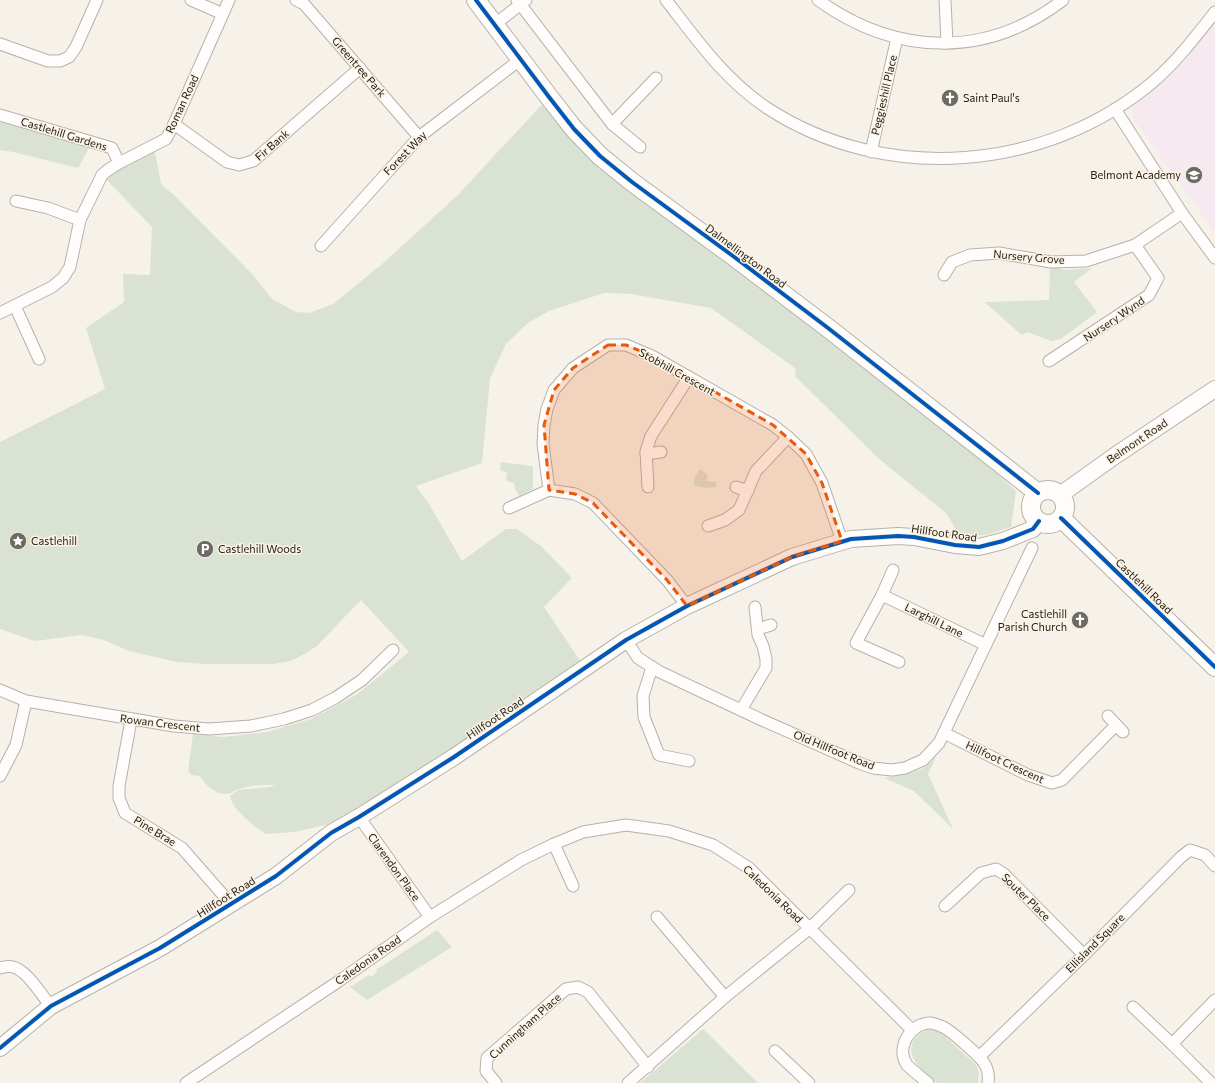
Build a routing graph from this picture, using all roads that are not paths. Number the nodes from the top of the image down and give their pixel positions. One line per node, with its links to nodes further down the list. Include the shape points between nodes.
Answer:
1 (96, 0): 16 (street, via 76,47 69,57 48,60)
2 (191, 0): 12 (street)
3 (229, 0): 12 (street, Roman Road)
4 (296, 0): 18 (street, Greentree Park, via 304,4)
5 (476, 0): 13 (main road, Dalmellington Road)
6 (666, 0): 26 (street, via 719,67 766,107 802,128)
7 (818, 0): 14 (street, via 852,22)
8 (945, 0): 15 (street)
9 (1063, 0): 15 (street, via 1030,21 1003,33)
10 (521, 2): 13 (street); 23 (street)
11 (1215, 12): 20 (street, via 1171,65)
12 (223, 14): 22 (street, Roman Road)
13 (494, 24): 17 (main road, Dalmellington Road)
14 (897, 38): 15 (street); 26 (street, Peggieshill Place)
15 (947, 43)
16 (0, 44)
17 (521, 59): 24 (street, Forest Way); 48 (main road, Dalmellington Road, via 574,129 600,156 828,328)
18 (360, 68): 22 (street, Fir Bank, via 253,161 239,165 227,162); 24 (street, Greentree Park)
19 (656, 78): 23 (street)
20 (1115, 109): 26 (street, via 1065,135 998,154 934,159); 29 (street)
21 (0, 115): 27 (street, Castlehill Gardens, via 112,148)
22 (174, 124): 27 (street, Roman Road, via 166,139)
23 (612, 124): 25 (street)
24 (418, 136): 32 (street, Forest Way)
25 (640, 147)
26 (871, 152)
27 (119, 163): 30 (street, Roman Road, via 102,175)
28 (16, 201): 30 (street, via 48,208)
29 (1182, 213): 31 (street, Nursery Grove); 33 (street)
30 (80, 220): 35 (street, Roman Road, via 70,267 63,278 52,287)
31 (1135, 245): 34 (street, Nursery Grove, via 1086,261 1051,262 999,253 970,255 952,262); 38 (street, Nursery Wynd, via 1158,278 1149,295)
32 (321, 246)
33 (1215, 258)
34 (944, 275)
35 (15, 306): 36 (street, Roman Road); 37 (street)
36 (0, 313)
37 (39, 359)
38 (1049, 361)
39 (689, 377): 41 (street, Stobhill Crescent, via 773,425); 43 (street, via 651,436); 46 (street, Stobhill Crescent, via 626,345 608,346 573,368 554,390 547,409 543,444)
40 (1215, 388): 49 (street, Belmont Road)
41 (788, 437): 47 (street, via 756,471); 54 (street, Stobhill Crescent, via 806,454 822,483)
42 (661, 452): 43 (street)
43 (646, 454): 44 (street)
44 (648, 487)
45 (736, 487): 47 (street)
46 (549, 490): 50 (street); 58 (street, via 576,494 592,503 667,580)
47 (748, 491): 53 (street, via 739,510 725,520)
48 (1038, 493): 49 (main road, via 1047,490); 52 (main road, via 1031,507)
49 (1060, 495): 51 (main road, via 1065,502)
50 (509, 508)
51 (1061, 518): 52 (main road, via 1048,524); 67 (main road, Castlehill Road)
52 (1039, 521): 54 (street, Hillfoot Road, via 1033,529 979,547 898,536 874,536)
53 (708, 526)
54 (842, 541): 58 (street, Hillfoot Road, via 792,557)
55 (1032, 548): 63 (street, Old Hillfoot Road)
56 (893, 570): 57 (street)
57 (882, 595): 63 (street, Larghill Lane); 65 (street, via 856,643)
58 (687, 606): 62 (street, Hillfoot Road)
59 (755, 607): 61 (street)
60 (771, 625): 61 (street)
61 (758, 629): 70 (street, via 766,668)
62 (626, 640): 66 (street, Old Hillfoot Road, via 638,658); 76 (street, Hillfoot Road, via 454,757)
63 (986, 645): 73 (street, Old Hillfoot Road)
64 (393, 650): 72 (street, Rowan Crescent, via 362,680 335,698 312,710 284,719 251,726 209,729)
65 (899, 662)
66 (652, 667): 70 (street, Old Hillfoot Road); 74 (street, via 643,696 644,717 658,755)
67 (1215, 667)
68 (0, 690): 69 (street, Rowan Crescent)
69 (26, 701): 72 (street, Rowan Crescent); 75 (street, via 16,745)
70 (741, 710): 73 (street, Old Hillfoot Road, via 873,768 905,768 923,760 939,743)
71 (1108, 716): 73 (street, Hillfoot Crescent, via 1119,728 1062,780 1052,783 1028,775)
72 (131, 720): 81 (street, Pine Brae, via 119,786 119,798 125,813 182,848)
73 (944, 733)
74 (689, 761)
75 (0, 776)
76 (359, 817): 81 (street, Hillfoot Road, via 331,833 276,876); 83 (street, Clarendon Place)
77 (554, 844): 79 (street); 83 (street, Caledonia Road, via 521,860); 85 (street, Caledonia Road, via 583,832 626,825 669,831 713,845 748,868)
78 (1215, 866): 86 (street, Ellisland Square, via 1204,855 1190,850)
79 (573, 886)
80 (850, 890): 85 (street)
81 (231, 904): 90 (street, Hillfoot Road, via 160,948)
82 (945, 906): 86 (street, Souter Place, via 981,873 996,869 1004,874)
83 (430, 917): 98 (street, Caledonia Road)
84 (657, 917): 88 (street)
85 (809, 929): 88 (street); 92 (street, Caledonia Road)
86 (1084, 955): 96 (street, Ellisland Square)
87 (0, 968): 90 (street, via 12,967 21,971)
88 (725, 997): 97 (street)
89 (1215, 1000): 93 (street)
90 (51, 1006): 94 (street, Hillfoot Road)
91 (1133, 1007): 93 (street)
92 (912, 1030): 96 (street, via 926,1024 937,1024); 99 (street, via 905,1041 904,1054 908,1065)
93 (1172, 1044): 105 (street)
94 (0, 1048)
95 (775, 1051): 103 (street)
96 (979, 1057): 104 (street, via 987,1068)
97 (648, 1067): 101 (street, Cunningham Place, via 588,992 578,987 566,989 487,1058 486,1071); 102 (street)
98 (201, 1079): 100 (street, Caledonia Road)
99 (926, 1082)
100 (186, 1083)
101 (496, 1083)
102 (628, 1083)
103 (809, 1083)
104 (988, 1083)
105 (1211, 1083)

